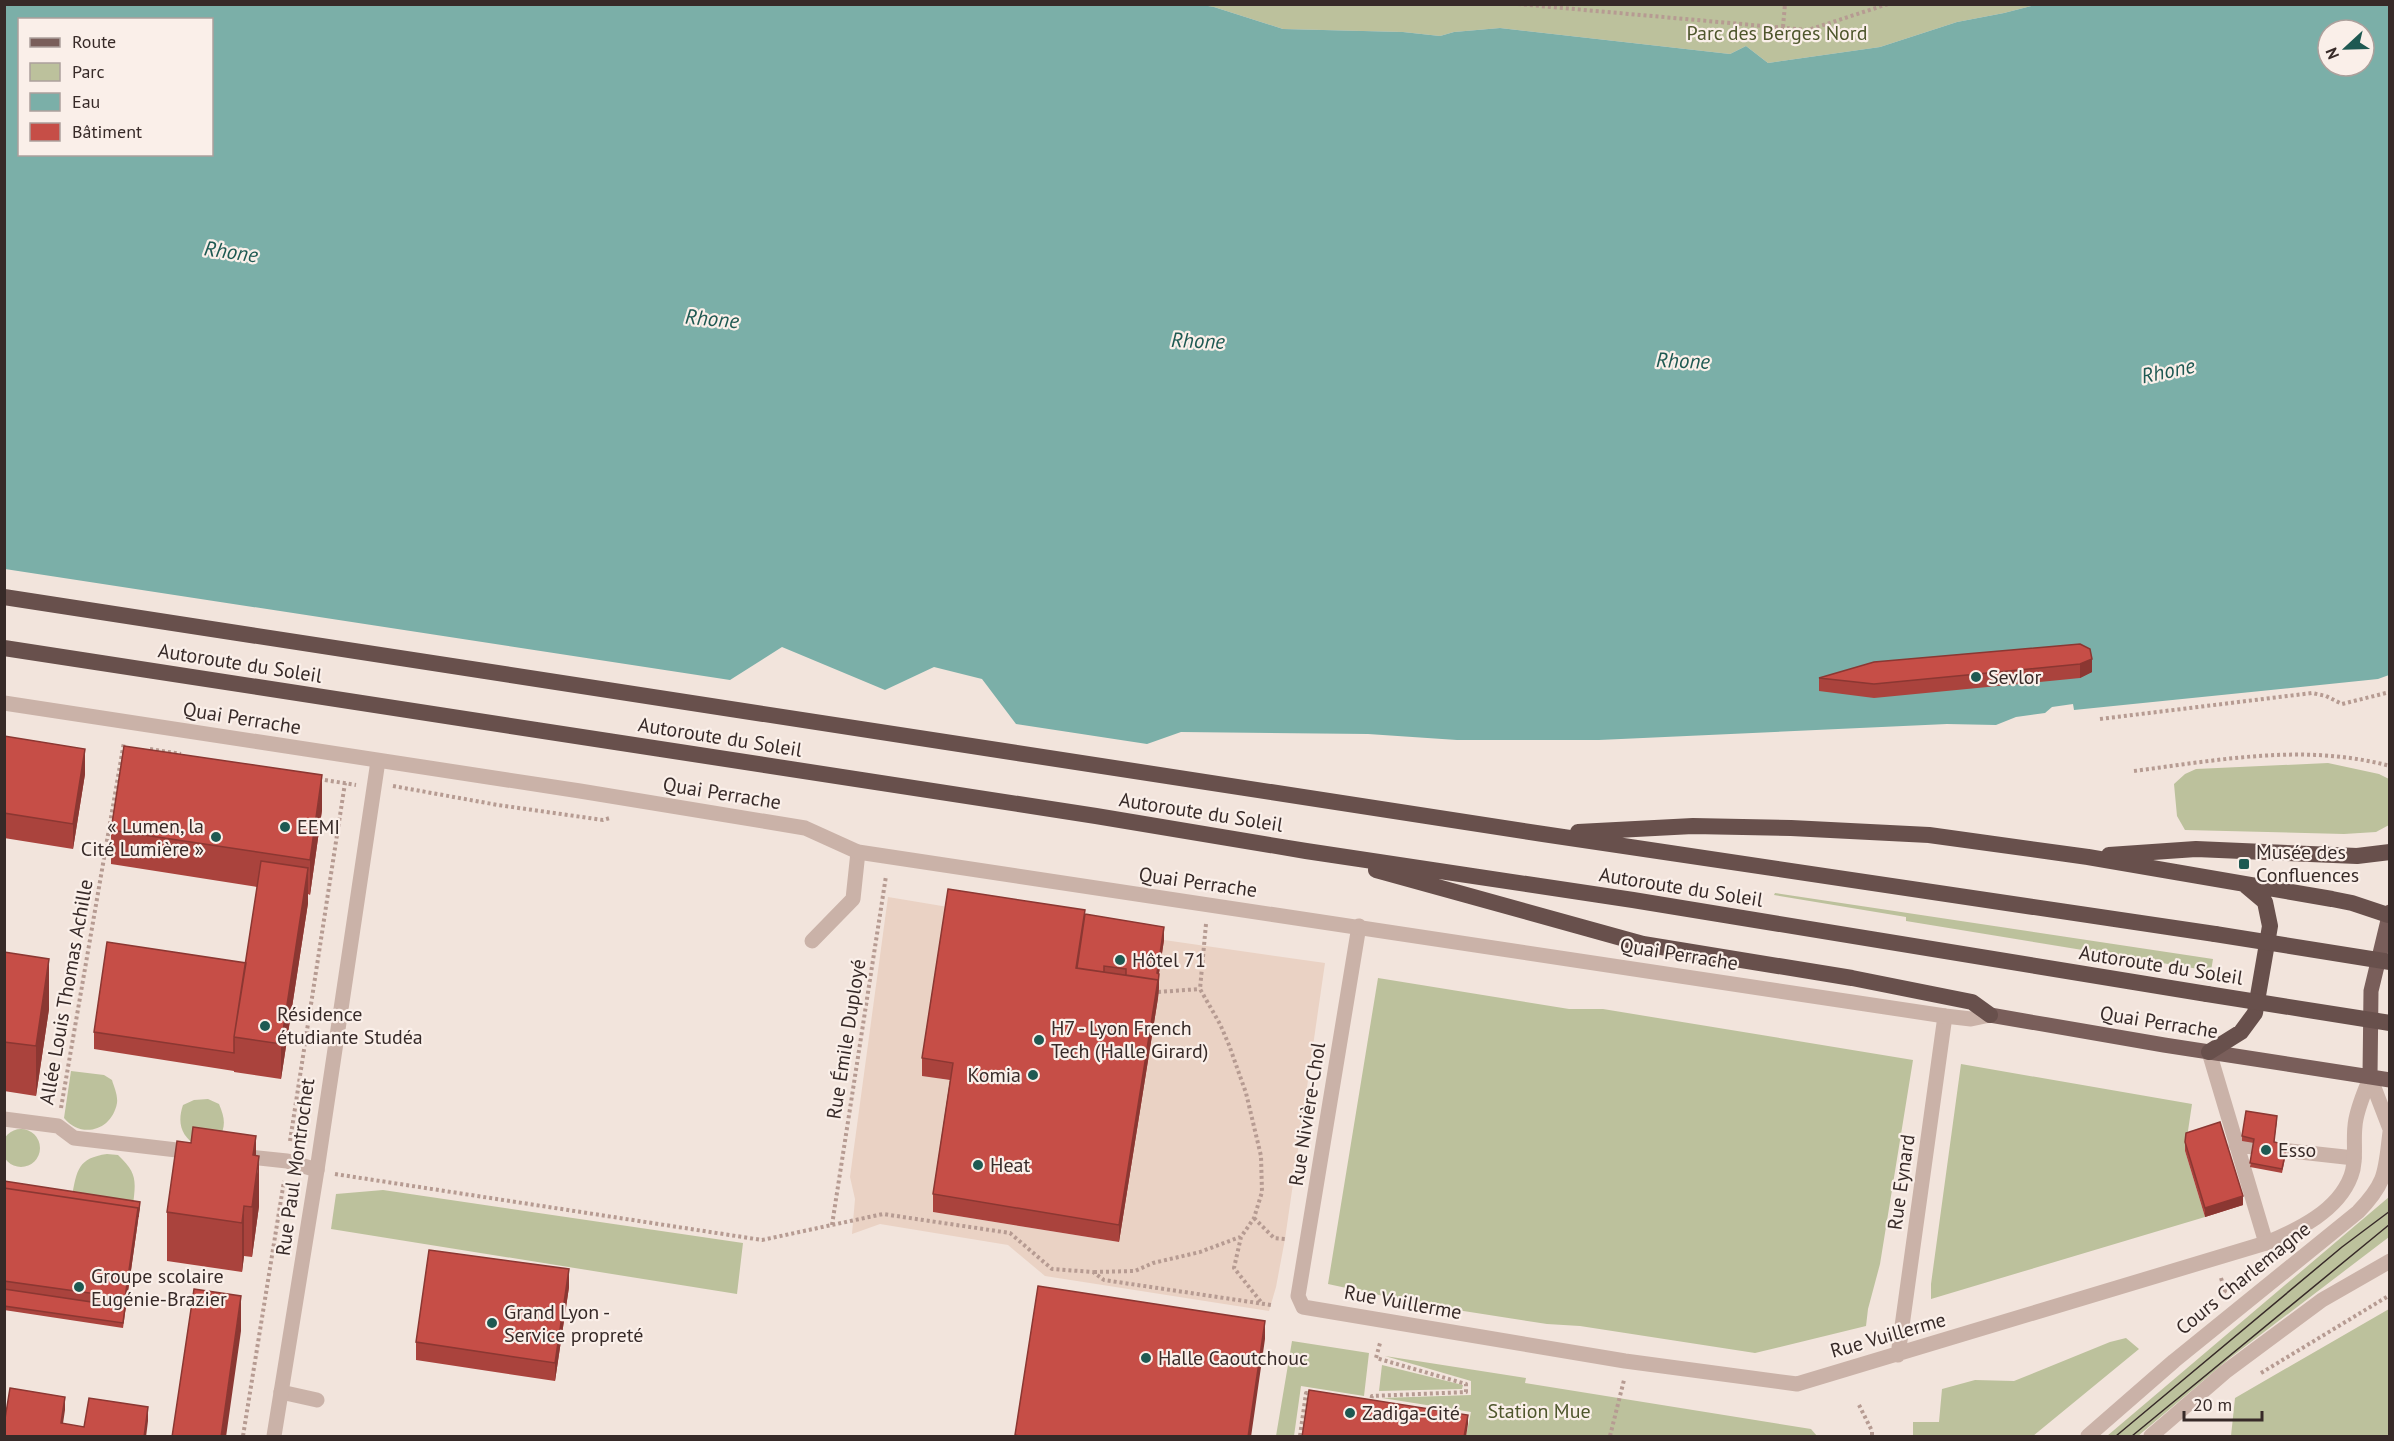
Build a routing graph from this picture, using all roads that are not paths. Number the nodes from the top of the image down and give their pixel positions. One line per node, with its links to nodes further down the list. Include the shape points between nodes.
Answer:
1 (4, 597): 5 (highway, Autoroute du Soleil)
2 (4, 648): 6 (highway, Autoroute du Soleil)
3 (4, 703): 4 (street, Quai Perrache)
4 (378, 761): 7 (street, Quai Perrache, via 805,828); 27 (street, Rue Paul Montrochet)
5 (1543, 834): 9 (highway, via 1693,826 1791,828 1929,835); 14 (highway, Autoroute du Soleil, bridge)
6 (1306, 851): 15 (highway, via 1643,944 1972,1002); 17 (highway, Autoroute du Soleil, bridge)
7 (858, 852): 12 (street, Quai Perrache); 13 (street, via 853,899)
8 (2390, 852): 9 (highway, via 2357,856 2196,849)
9 (2088, 857): 10 (highway)
10 (2244, 885): 11 (highway, via 2352,903); 18 (highway, via 2265,902 2271,926 2255,1013 2241,1032)
11 (2389, 914): 19 (main road, via 2371,991)
12 (1359, 926): 16 (street, Quai Perrache); 30 (street, Rue Nivière-Chol, via 1298,1296)
13 (812, 941)
14 (2390, 962)
15 (1990, 1015): 16 (street, Quai Perrache, via 1971,1019); 18 (main road, Quai Perrache)
16 (1945, 1016): 31 (street, Rue Eynard)
17 (2390, 1023)
18 (2209, 1052): 19 (main road, Quai Perrache); 23 (street)
19 (2370, 1077): 20 (main road, Quai Perrache); 22 (street, Cours Charlemagne); 26 (street, Rue Vuillerme, via 2355,1123)
20 (2390, 1080)
21 (4, 1119): 24 (street, via 58,1126 75,1138)
22 (2390, 1131): 35 (street, Cours Charlemagne, via 2384,1176 2375,1195)
23 (2236, 1144): 26 (street); 28 (street)
24 (205, 1153)
25 (226, 1155): 27 (street, via 287,1161)
26 (2354, 1158): 28 (street, Rue Vuillerme, via 2352,1176 2323,1213 2296,1231)
27 (317, 1170): 32 (street, Rue Paul Montrochet)
28 (2266, 1243): 31 (street, Rue Vuillerme)
29 (2390, 1261): 36 (street, via 2322,1300 2225,1372)
30 (1303, 1307): 31 (street, Rue Vuillerme, via 1625,1361 1797,1384)
31 (1898, 1355)
32 (281, 1392): 33 (street); 34 (street, Rue Paul Montrochet)
33 (317, 1400)
34 (274, 1437)
35 (2088, 1437)
36 (2151, 1437)

